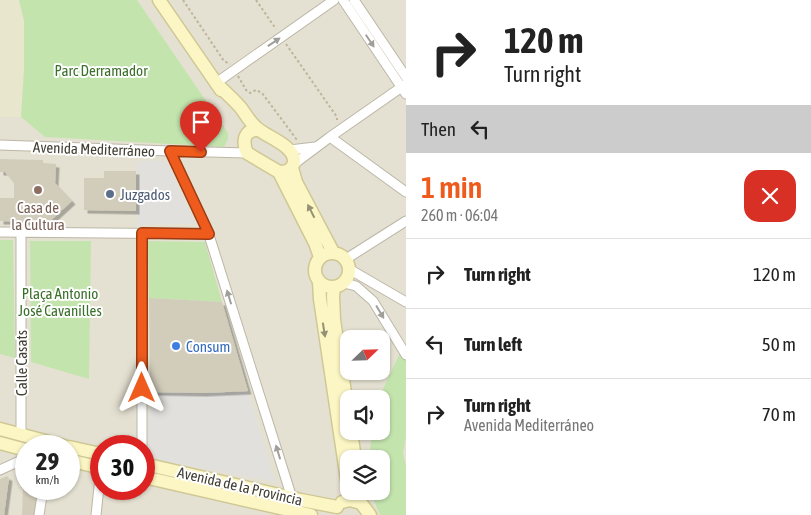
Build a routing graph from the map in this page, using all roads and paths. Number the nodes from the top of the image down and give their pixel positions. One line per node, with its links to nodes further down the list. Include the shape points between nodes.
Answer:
1 (159, 0): 10 (main road)
2 (183, 0): 8 (path)
3 (256, 0): 7 (path)
4 (334, 0): 7 (street)
5 (343, 0): 11 (street, one-way to 11)
6 (354, 0): 9 (street)
7 (282, 37): 8 (street, one-way to 7); 12 (path, via 337,117)
8 (234, 70): 10 (street); 17 (path, via 246,90 260,90)
9 (406, 77)
10 (216, 83): 13 (main road); 14 (main road)
11 (404, 89): 15 (street)
12 (337, 122)
13 (259, 130): 14 (main road); 17 (main road)
14 (247, 135): 20 (main road, via 244,141)
15 (330, 137): 18 (street); 23 (street)
16 (0, 145): 19 (street, Avenida Mediterráneo)
17 (294, 146): 18 (street); 21 (main road)
18 (315, 147): 21 (street)
19 (170, 151): 20 (street, Avenida Mediterráneo); 28 (street)
20 (247, 152): 22 (main road)
21 (293, 166): 22 (main road); 29 (main road, one-way to 21, via 296,182)
22 (279, 172): 30 (main road)
23 (406, 192)
24 (406, 221): 31 (street)
25 (0, 232): 26 (street)
26 (21, 232): 27 (street); 38 (street, Calle Casats)
27 (142, 233): 28 (street); 39 (street)
28 (209, 234): 47 (street, one-way to 28)
29 (334, 252): 30 (main road); 31 (main road)
30 (320, 257): 32 (main road, via 314,269)
31 (348, 264): 33 (main road, via 349,274); 34 (street)
32 (319, 282): 33 (main road, via 328,287); 42 (main road, one-way to 42)
33 (339, 285): 35 (street, one-way to 35, via 356,286 373,301); 36 (main road, via 333,296 334,320)
34 (406, 302)
35 (406, 355)
36 (345, 390)
37 (0, 428): 38 (main road)
38 (21, 435)
39 (142, 435)
40 (0, 443): 41 (main road)
41 (15, 447)
42 (348, 450)
43 (15, 463): 45 (street)
44 (155, 467): 47 (main road, Avenida de la Provincia)
45 (0, 470)
46 (155, 480): 53 (main road, Avenida de la Provincia)
47 (292, 498): 52 (main road, Avenida de la Provincia)
48 (41, 500): 54 (street)
49 (98, 500): 55 (street)
50 (350, 500): 52 (main road, via 342,502)
51 (359, 500): 57 (main road)
52 (336, 511)
53 (296, 513): 56 (main road, Avenida de la Provincia)
54 (39, 515)
55 (96, 515)
56 (311, 515)
57 (370, 515)

